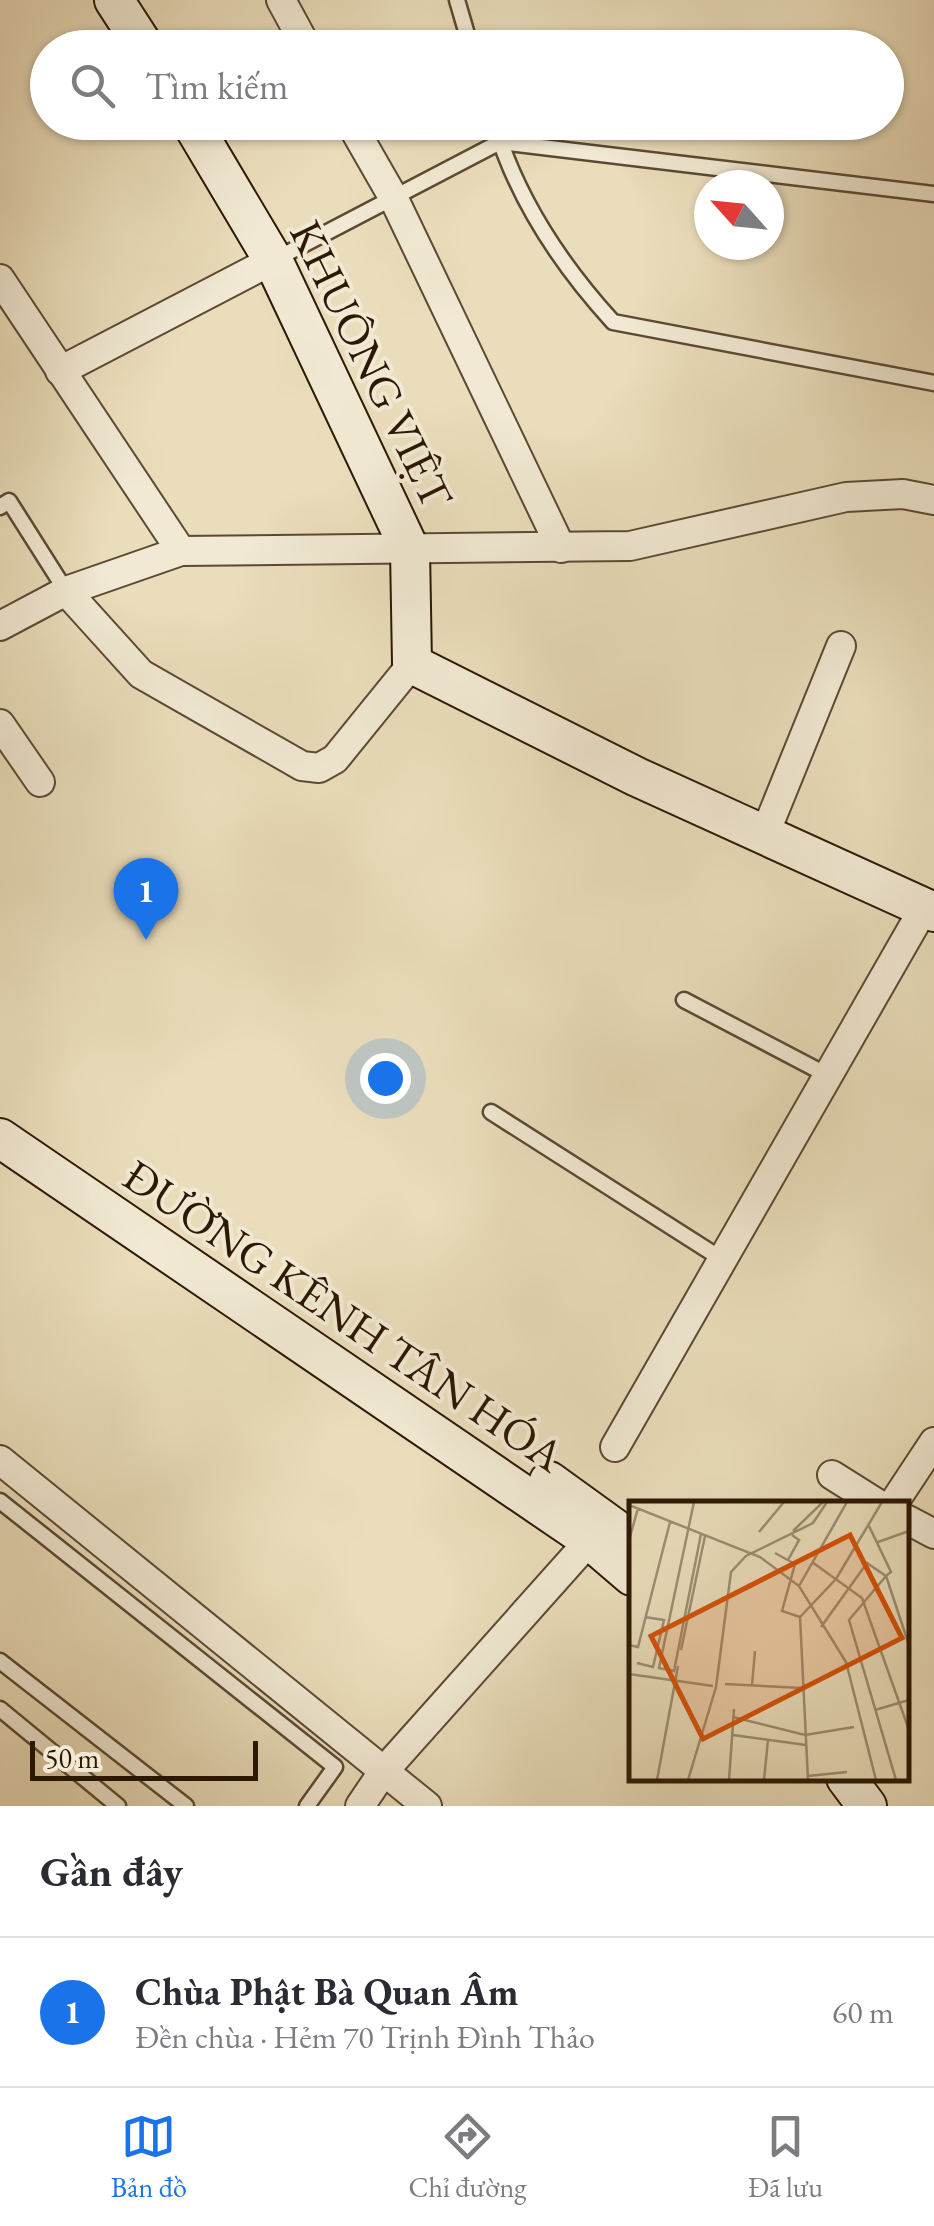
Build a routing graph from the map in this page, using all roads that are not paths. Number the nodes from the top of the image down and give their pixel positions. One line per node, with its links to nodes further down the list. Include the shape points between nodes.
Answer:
1 (114, 0): 4 (street)
2 (281, 0): 5 (street)
3 (457, 0): 6 (lane)
4 (133, 30)
5 (297, 30)
6 (466, 30)
7 (202, 140): 12 (street, KHUÔNG VIỆT)
8 (361, 140): 11 (street)
9 (500, 142): 10 (lane); 11 (lane); 15 (lane, via 529,208 613,322)
10 (934, 194)
11 (394, 197): 12 (lane); 18 (street)
12 (273, 260): 14 (street); 19 (street, KHUÔNG VIỆT)
13 (0, 278): 14 (street)
14 (60, 371): 20 (street)
15 (934, 384)
16 (934, 500): 18 (street, via 872,493 630,546)
17 (0, 507): 21 (lane, via 9,502)
18 (561, 548): 19 (street)
19 (410, 550): 20 (street); 24 (street, KHUÔNG VIỆT)
20 (181, 551): 21 (street)
21 (66, 591): 22 (street); 24 (street, via 141,674 302,766 319,768 335,758)
22 (0, 626)
23 (842, 646): 27 (street)
24 (412, 664): 27 (street)
25 (0, 724): 26 (street)
26 (40, 782)
27 (764, 836): 28 (street)
28 (929, 910): 30 (street)
29 (684, 1000): 30 (lane)
30 (827, 1075): 34 (street)
31 (0, 1110): 39 (street, ĐƯỜNG KÊNH TÂN HÓA)
32 (490, 1112): 34 (lane)
33 (0, 1138): 39 (street, ĐƯỜNG KÊNH TÂN HÓA)
34 (720, 1258): 36 (street)
35 (934, 1442): 41 (street)
36 (615, 1447)
37 (0, 1460): 50 (street)
38 (832, 1475): 40 (street)
39 (540, 1490): 44 (street, ĐƯỜNG KÊNH TÂN HÓA)
40 (873, 1501)
41 (895, 1501)
42 (0, 1502): 55 (lane, via 335,1768)
43 (909, 1521): 45 (street)
44 (580, 1523): 46 (street, ĐƯỜNG KÊNH TÂN HÓA); 47 (street, ĐƯỜNG KÊNH TÂN HÓA); 50 (street)
45 (934, 1534)
46 (629, 1540)
47 (629, 1573)
48 (0, 1661): 54 (lane)
49 (0, 1709): 53 (lane)
50 (383, 1772): 56 (street); 57 (street)
51 (848, 1781): 58 (street)
52 (879, 1781): 59 (street)
53 (118, 1806)
54 (186, 1806)
55 (307, 1806)
56 (360, 1806)
57 (427, 1806)
58 (867, 1806)
59 (897, 1806)

